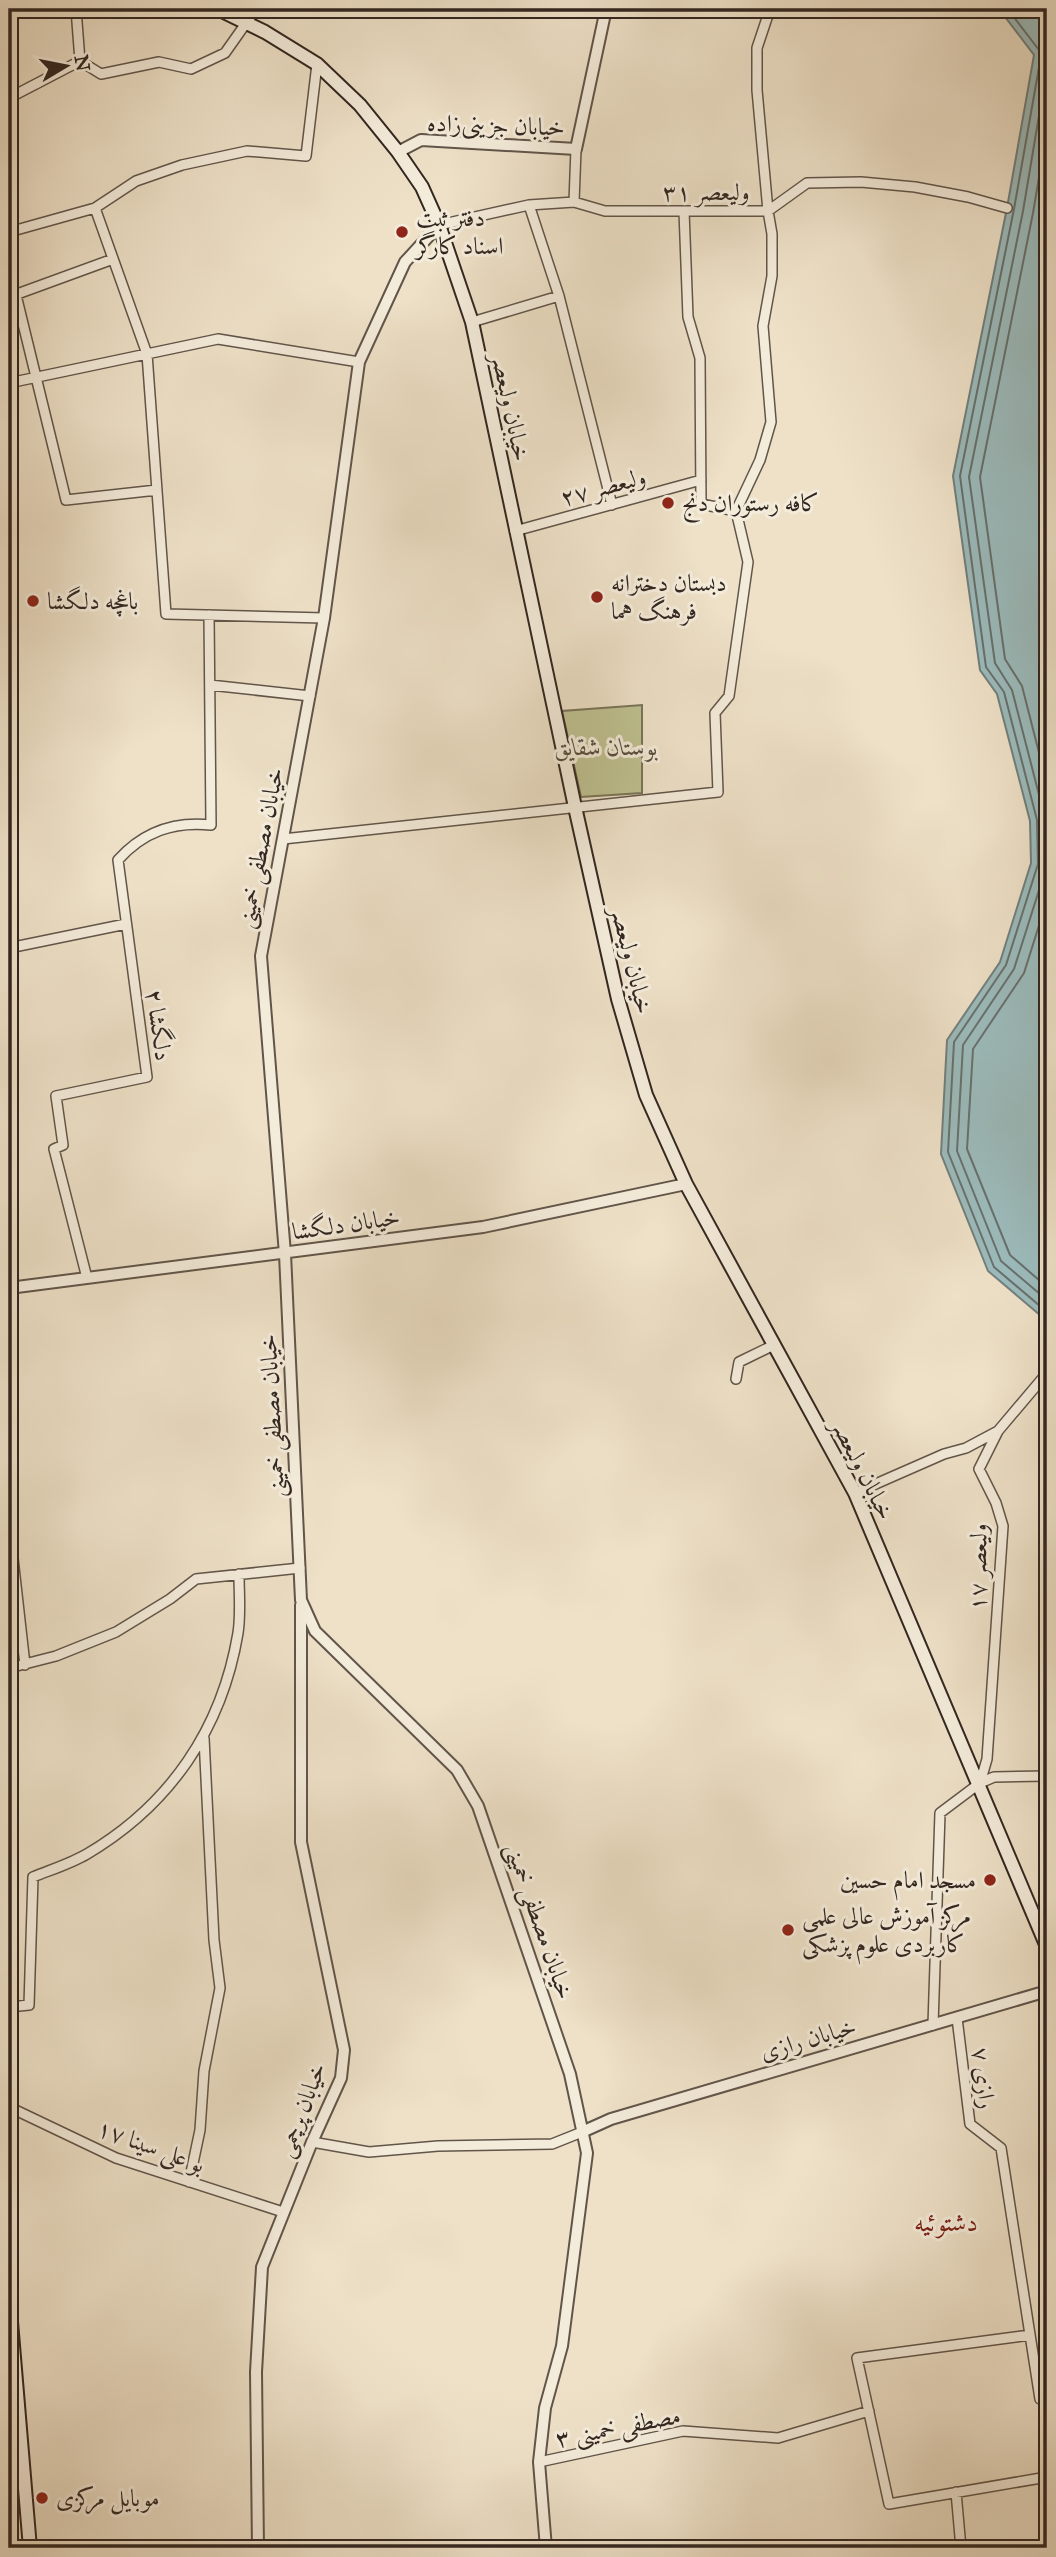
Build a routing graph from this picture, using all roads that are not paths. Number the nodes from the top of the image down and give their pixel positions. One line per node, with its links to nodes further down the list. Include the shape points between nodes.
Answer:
1 (76, 9): 7 (street)
2 (218, 9): 6 (main road, خیابان ولیعصر)
3 (256, 9): 6 (street)
4 (606, 9): 10 (street, خیابان جزینی‌زاده)
5 (770, 9): 17 (street, via 757,48)
6 (245, 22): 7 (street, via 225,53 191,69 159,62 101,74); 8 (main road, خیابان ولیعصر)
7 (80, 61): 9 (street)
8 (317, 64): 11 (main road, خیابان ولیعصر, via 360,105); 14 (street, via 306,156 247,151 183,165 136,181)
9 (9, 98)
10 (576, 149): 11 (street, خیابان جزینی‌زاده, via 421,140); 12 (street)
11 (398, 152): 18 (main road, خیابان ولیعصر, via 422,187)
12 (573, 202): 13 (street, ولیعصر ۳۱); 16 (street, ولیعصر ۳۱, via 605,211)
13 (529, 205): 18 (street, ولیعصر ۳۱); 22 (street)
14 (94, 208): 19 (street); 20 (street)
15 (1007, 208): 17 (street, ولیعصر ۳۱, via 915,187 847,182 807,183)
16 (684, 211): 17 (street, ولیعصر ۳۱); 28 (street, via 688,317 700,358)
17 (768, 211): 31 (street, via 772,276 763,326 771,422 760,460)
18 (439, 225): 23 (main road, خیابان ولیعصر); 25 (street, خیابان مصطفی خمینی, via 405,262)
19 (9, 232)
20 (113, 260): 21 (street); 24 (street)
21 (12, 296): 26 (street)
22 (559, 296): 23 (street); 30 (street)
23 (472, 322): 32 (main road, خیابان ولیعصر)
24 (147, 354): 25 (street, via 218,339); 26 (street); 29 (street)
25 (359, 362): 34 (street, خیابان مصطفی خمینی)
26 (36, 377): 27 (street); 29 (street, via 66,500)
27 (9, 383)
28 (701, 480): 30 (street, ولیعصر ۲۷); 31 (street, via 701,504)
29 (157, 490): 33 (street, via 166,614)
30 (612, 505): 32 (street, ولیعصر ۲۷)
31 (736, 511): 37 (street, via 748,562 729,696 715,713 718,792)
32 (515, 531): 37 (main road, خیابان ولیعصر)
33 (209, 615): 34 (street); 35 (street)
34 (324, 618): 36 (street, خیابان مصطفی خمینی)
35 (210, 684): 36 (street); 39 (street, دلگشا ۲, via 211,825 167,827 139,839 118,860)
36 (310, 696): 38 (street, خیابان مصطفی خمینی)
37 (575, 807): 38 (street); 41 (main road, خیابان ولیعصر, via 618,999 646,1095)
38 (283, 839): 42 (street, خیابان مصطفی خمینی, via 261,956)
39 (126, 924): 40 (street); 43 (street, دلگشا ۲, via 147,1077 56,1096 63,1145 54,1149)
40 (9, 948)
41 (686, 1184): 42 (street, خیابان دلگشا, via 483,1227); 45 (main road, خیابان ولیعصر)
42 (285, 1254): 43 (street, خیابان دلگشا); 51 (street, خیابان مصطفی خمینی)
43 (87, 1278): 44 (street, خیابان دلگشا)
44 (9, 1288)
45 (774, 1345): 47 (street, via 739,1362); 49 (main road, خیابان ولیعصر)
46 (1047, 1373): 48 (street)
47 (736, 1379)
48 (998, 1431): 49 (street); 58 (street, ولیعصر ۱۷, via 979,1469 1003,1526 987,1759)
49 (855, 1493): 58 (main road, خیابان ولیعصر)
50 (9, 1522): 54 (street)
51 (300, 1568): 52 (street); 53 (street, خیابان مصطفی خمینی)
52 (239, 1574): 54 (street, via 196,1579 116,1632); 56 (street, via 238,1631 231,1664)
53 (301, 1600): 65 (street, خیابان مصطفی خمینی, via 315,1631 457,1770 478,1806 570,2074); 66 (street, خیابان پرچمی, via 301,1842 344,2050 341,2078)
54 (25, 1665): 55 (street)
55 (9, 1668)
56 (204, 1738): 61 (street, via 172,1785 132,1824 85,1856 33,1877 29,2005); 67 (street, via 220,1988)
57 (1047, 1776): 58 (street, via 994,1777)
58 (980, 1783): 59 (main road, خیابان ولیعصر); 63 (street, via 940,1813)
59 (1047, 1947)
60 (1047, 1991): 62 (street, خیابان رازی)
61 (9, 2007)
62 (957, 2018): 63 (street, خیابان رازی); 70 (street, رازی ۷, via 970,2124 1002,2148)
63 (933, 2025): 65 (street, خیابان رازی, via 611,2119)
64 (9, 2107): 67 (street, بو علی سینا ۱۷, via 116,2158)
65 (582, 2132): 66 (street, via 552,2144 369,2152); 74 (street, خیابان مصطفی خمینی, via 587,2153 562,2346 545,2408)
66 (312, 2142): 68 (street, خیابان پرچمی)
67 (189, 2182): 68 (street, بو علی سینا ۱۷)
68 (283, 2212): 78 (street, خیابان پرچمی, via 262,2267 256,2372)
69 (9, 2298): 72 (main road)
70 (1030, 2335): 71 (street, رازی ۷, via 1040,2399); 73 (street, via 857,2358)
71 (1047, 2397)
72 (13, 2400): 77 (main road)
73 (869, 2411): 74 (street, مصطفی خمینی ۳, via 778,2438 683,2431); 76 (street, via 889,2504)
74 (539, 2462): 79 (street, خیابان مصطفی خمینی)
75 (1047, 2477): 76 (street)
76 (956, 2493): 80 (street)
77 (30, 2548)
78 (258, 2548)
79 (546, 2548)
80 (961, 2548)

